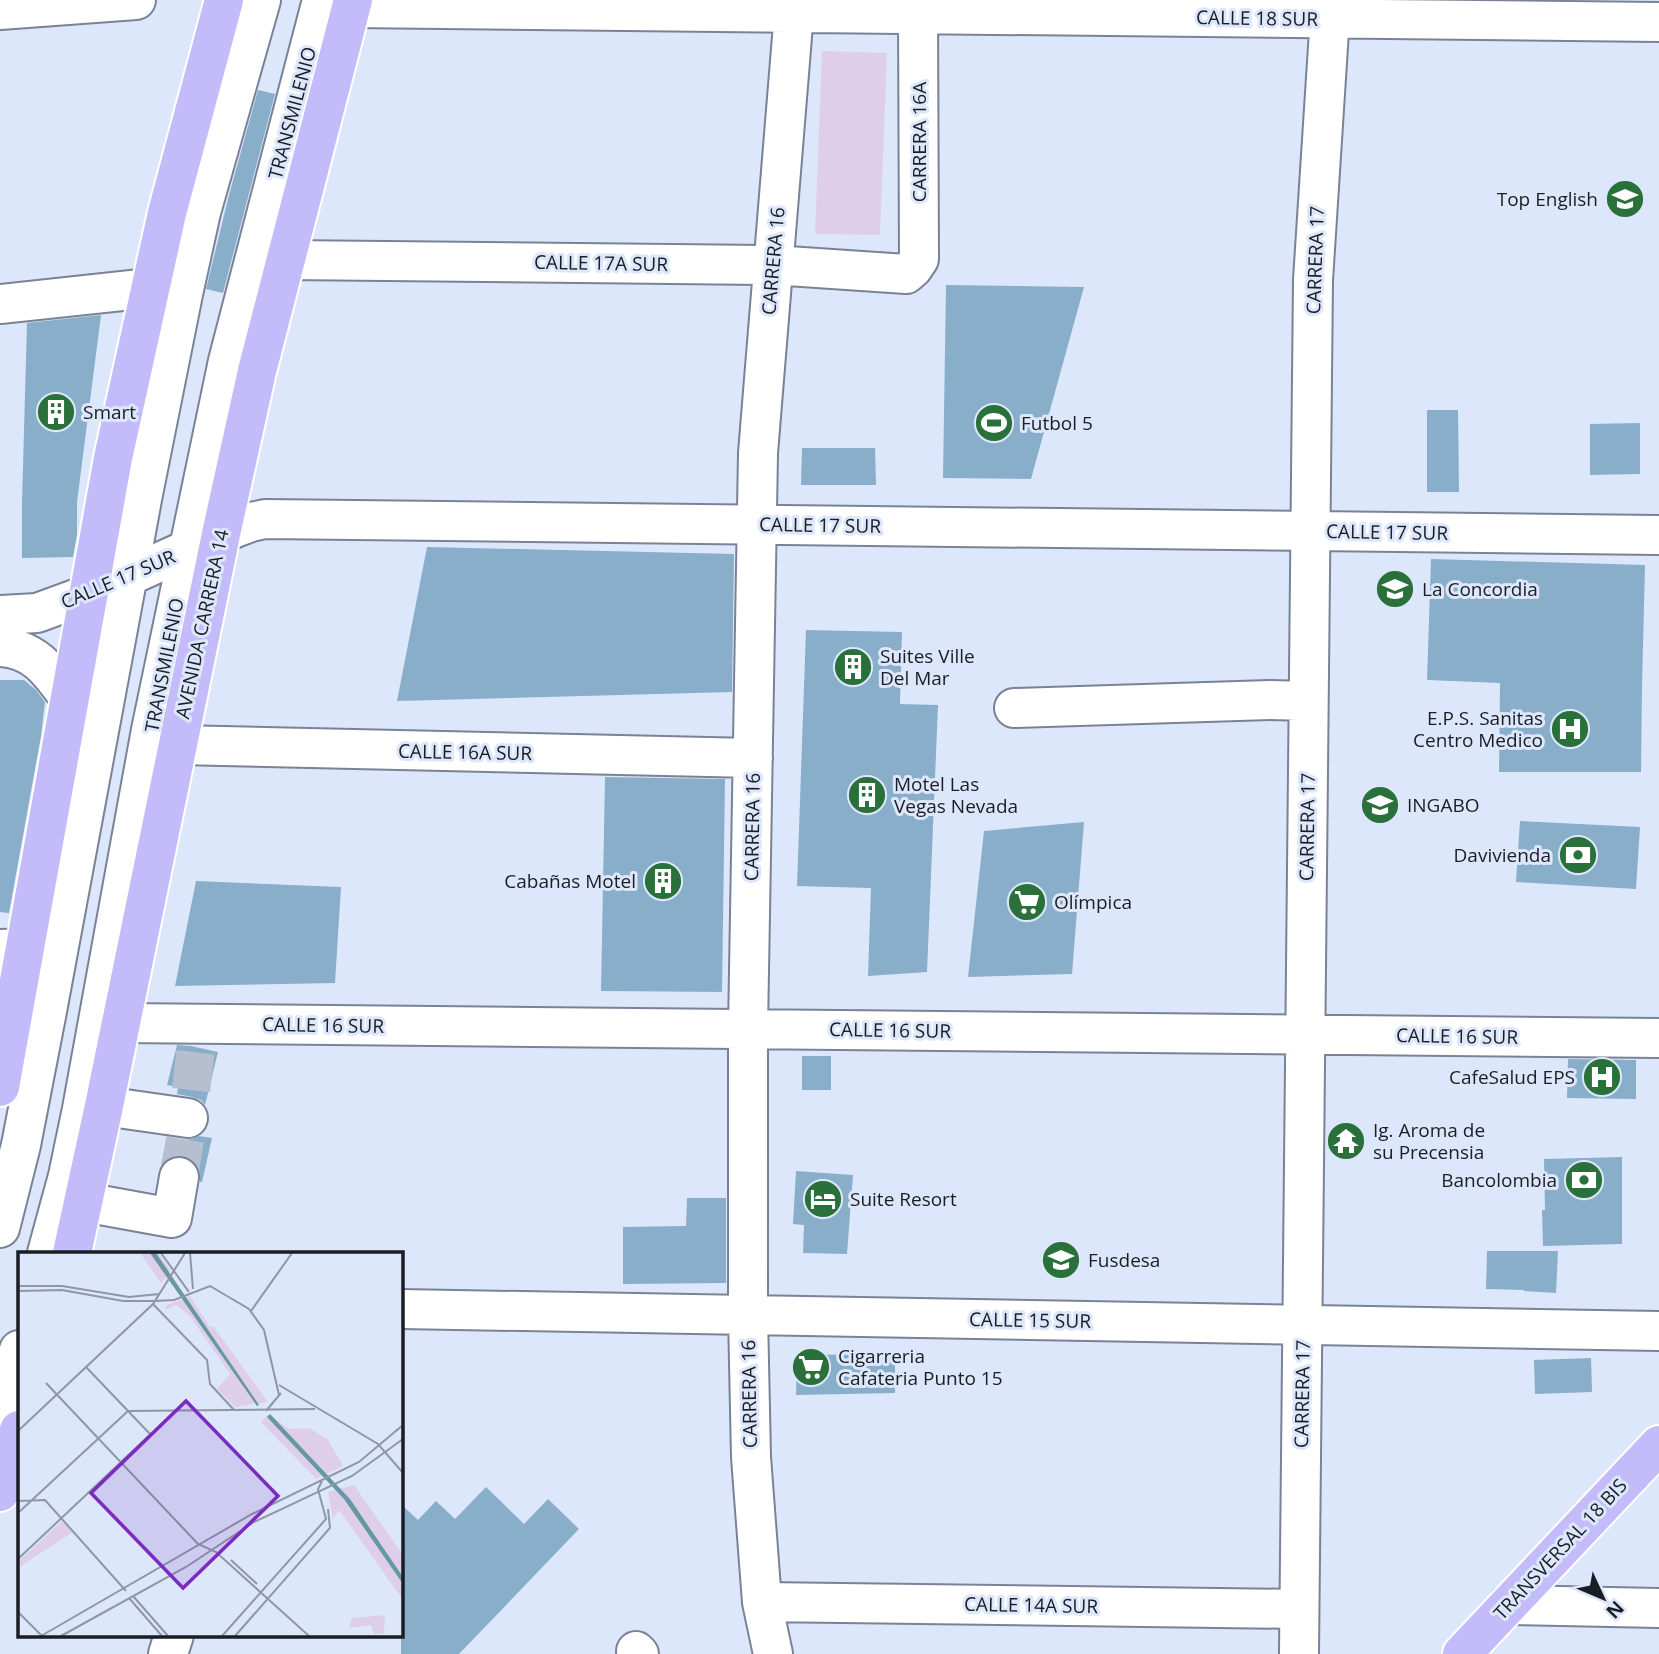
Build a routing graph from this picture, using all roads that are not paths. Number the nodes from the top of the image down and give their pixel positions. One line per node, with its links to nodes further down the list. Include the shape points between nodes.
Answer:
1 (136, 0): 6 (street)
2 (224, 0): 13 (main road)
3 (261, 0): 19 (street, via 201,212)
4 (342, 3): 5 (street, CALLE 18 SUR); 10 (main road, AVENIDA CARRERA 14); 18 (street, TRANSMILENIO, via 228,360)
5 (795, 7): 8 (street, CALLE 18 SUR); 11 (street, CARRERA 16)
6 (0, 10)
7 (1329, 10): 8 (street, CALLE 18 SUR); 9 (street, CALLE 18 SUR); 16 (street, CARRERA 17, via 1312,280)
8 (918, 14): 12 (street, CARRERA 16A, via 919,260)
9 (1659, 22)
10 (286, 260): 11 (street, CALLE 17A SUR); 18 (main road, AVENIDA CARRERA 14)
11 (773, 265): 12 (street, CALLE 17A SUR, via 906,274); 15 (street, CARRERA 16)
12 (913, 268)
13 (150, 288): 14 (street); 20 (main road)
14 (0, 304)
15 (757, 524): 16 (street, CALLE 17 SUR); 18 (street, CALLE 17 SUR, via 265,519); 27 (street, CARRERA 16)
16 (1310, 531): 17 (street, CALLE 17 SUR); 24 (street, CARRERA 17)
17 (1659, 535)
18 (204, 542): 19 (street, CALLE 17 SUR); 26 (main road, AVENIDA CARRERA 14); 39 (street, TRANSMILENIO, via 151,730 82,1109)
19 (128, 576): 20 (street, CALLE 17 SUR); 38 (street, via 24,1132)
20 (89, 594): 21 (street, CALLE 17 SUR, via 37,613); 23 (main road)
21 (0, 615)
22 (0, 647): 23 (street, via 29,654 43,664)
23 (70, 699): 28 (main road)
24 (1308, 701): 25 (street); 31 (street, CARRERA 17)
25 (1014, 708)
26 (178, 745): 27 (street, CALLE 16A SUR); 29 (main road, AVENIDA CARRERA 14)
27 (753, 758): 30 (street, CARRERA 16)
28 (13, 948): 33 (main road)
29 (121, 1023): 30 (street, CALLE 16 SUR, via 197,1035); 34 (main road, AVENIDA CARRERA 14)
30 (748, 1029): 31 (street, CALLE 16 SUR); 42 (street, CARRERA 16)
31 (1305, 1034): 32 (street, CALLE 16 SUR); 43 (street, CARRERA 17)
32 (1659, 1038)
33 (0, 1087)
34 (104, 1106): 35 (street); 37 (main road, AVENIDA CARRERA 14)
35 (188, 1114)
36 (179, 1177): 37 (street, via 172,1218)
37 (84, 1202): 40 (main road, AVENIDA CARRERA 14)
38 (0, 1227)
39 (47, 1252)
40 (72, 1252)
41 (402, 1309): 42 (street, CALLE 15 SUR)
42 (748, 1315): 43 (street, CALLE 15 SUR); 50 (street, CARRERA 16, via 751,1457)
43 (1303, 1325): 44 (street, CALLE 15 SUR); 53 (street, CARRERA 17)
44 (1659, 1331)
45 (18, 1353): 46 (street)
46 (0, 1409)
47 (18, 1433): 49 (main road)
48 (1659, 1445): 51 (main road, TRANSVERSAL 18 BIS)
49 (0, 1492)
50 (762, 1602): 53 (street, CALLE 14A SUR); 56 (street, CARRERA 16)
51 (1508, 1605): 52 (street); 58 (main road, TRANSVERSAL 18 BIS)
52 (1659, 1608)
53 (1299, 1609): 57 (street, CARRERA 17)
54 (174, 1636): 55 (street)
55 (168, 1654)
56 (773, 1654)
57 (1299, 1654)
58 (1462, 1654)

